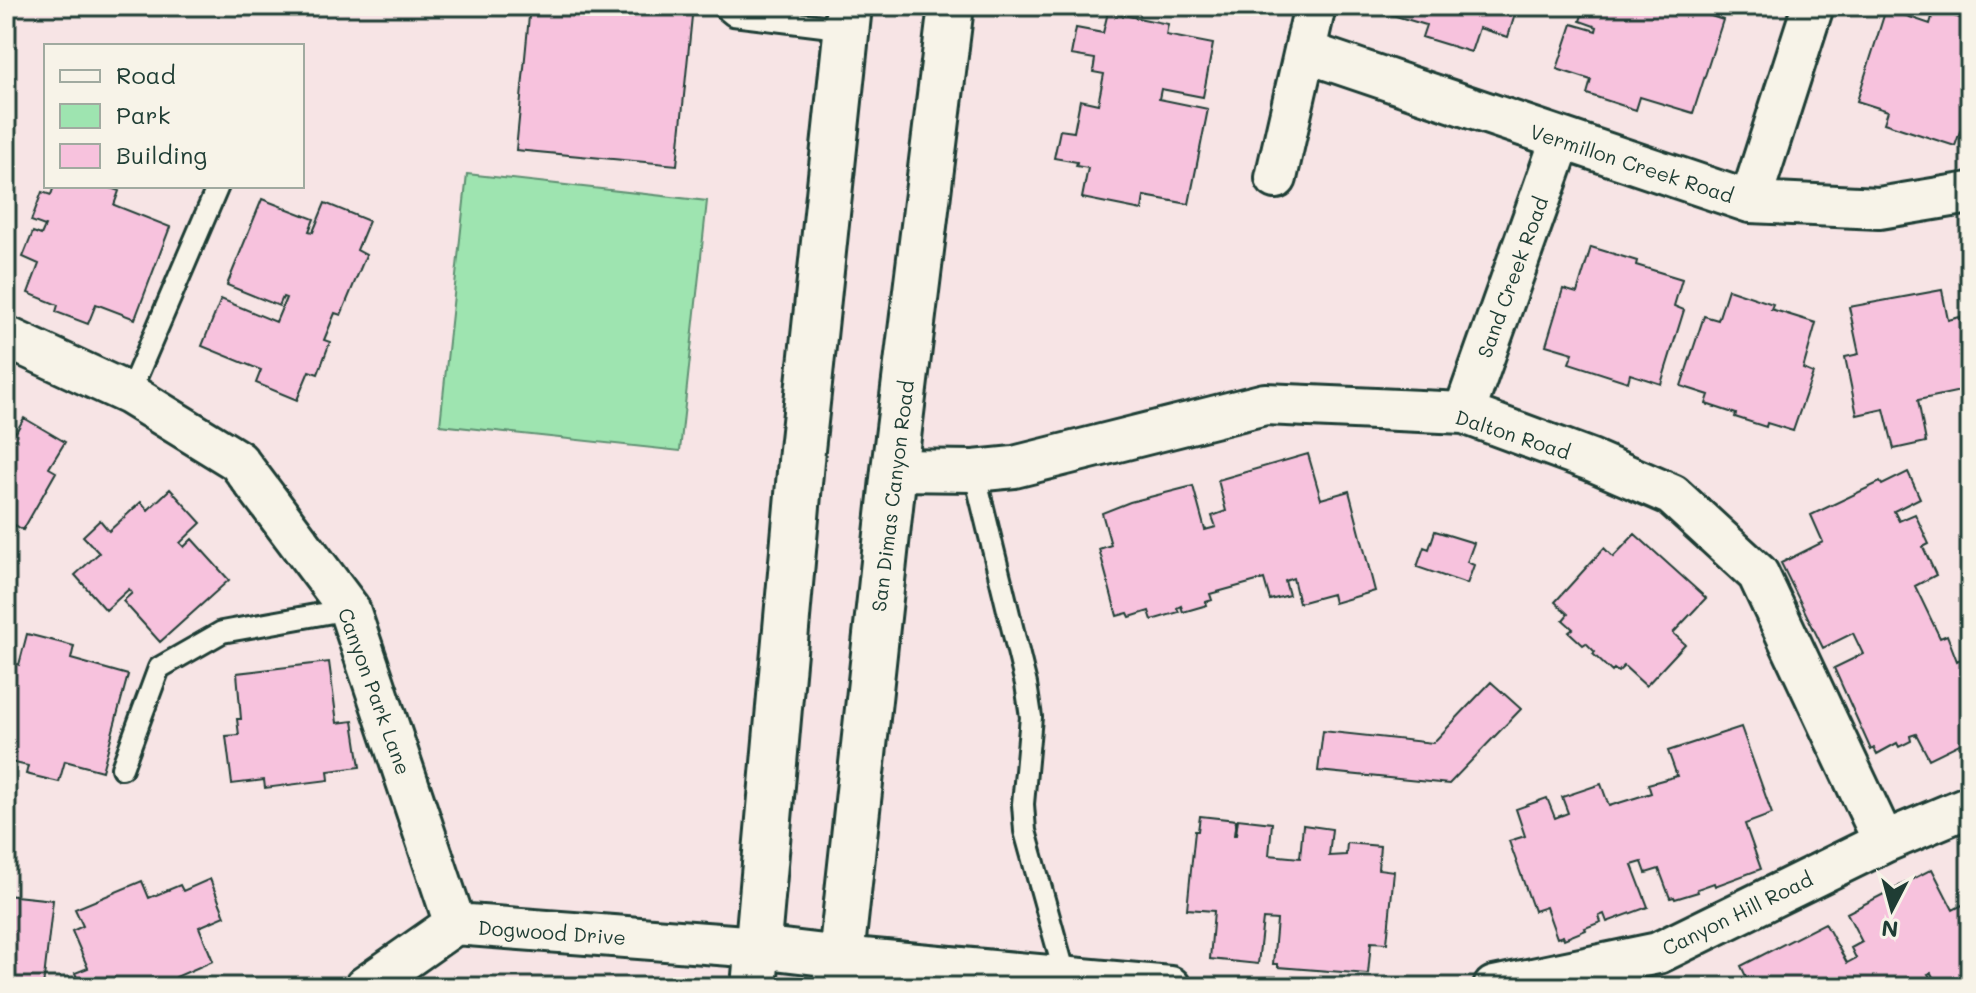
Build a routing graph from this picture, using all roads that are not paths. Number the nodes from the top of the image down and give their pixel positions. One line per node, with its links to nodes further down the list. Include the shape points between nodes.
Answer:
1 (722, 6): 5 (lane, via 733,15)
2 (951, 6): 15 (street, San Dimas Canyon Road)
3 (1315, 6): 6 (street)
4 (1813, 6): 11 (street)
5 (848, 18): 22 (street, via 802,450)
6 (1306, 52): 7 (street, Vermillon Creek Road); 8 (street)
7 (1561, 140): 11 (street, Vermillon Creek Road); 14 (street, Sand Creek Road)
8 (1276, 178)
9 (217, 188): 13 (lane)
10 (1970, 193): 11 (street, Vermillon Creek Road, via 1879,208)
11 (1750, 202)
12 (6, 337): 13 (street, Canyon Park Lane)
13 (129, 394): 17 (street, Canyon Park Lane, via 238,461)
14 (1464, 413): 16 (street, Dalton Road, via 1265,404 1014,467); 20 (street, Dalton Road, via 1672,495 1758,574)
15 (894, 470): 16 (street, Dalton Road); 23 (street, San Dimas Canyon Road)
16 (974, 471): 24 (lane, via 1031,717 1025,831)
17 (349, 609): 18 (lane, via 222,632 159,668); 21 (street, Canyon Park Lane)
18 (122, 768)
19 (1970, 806): 20 (street, Canyon Hill Road)
20 (1884, 842): 27 (street, Canyon Hill Road, via 1658,953)
21 (455, 924): 22 (street, Dogwood Drive); 25 (street, Dogwood Drive)
22 (756, 967): 23 (street)
23 (838, 972): 24 (street)
24 (1067, 982): 26 (street)
25 (365, 987)
26 (1170, 987)
27 (1494, 987)

